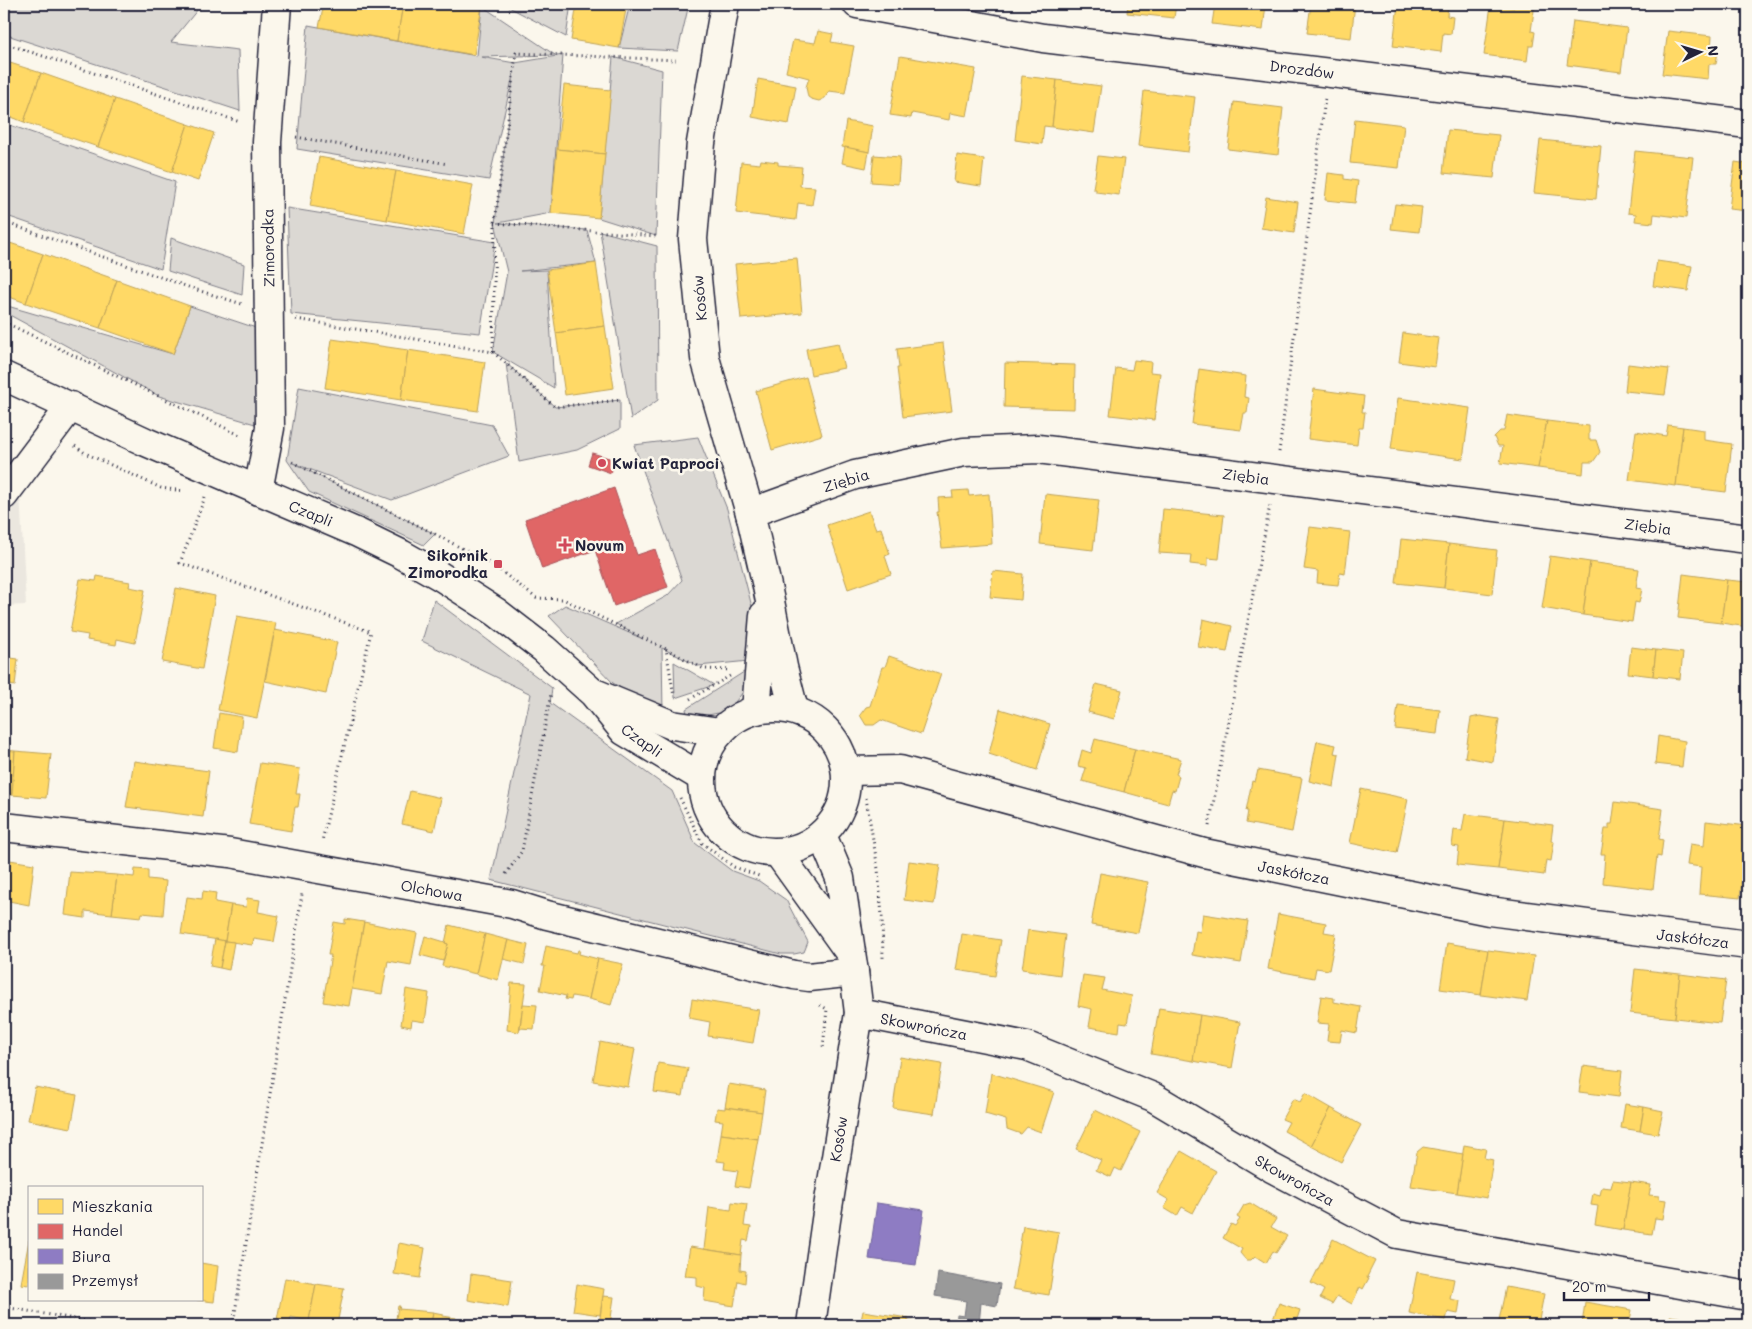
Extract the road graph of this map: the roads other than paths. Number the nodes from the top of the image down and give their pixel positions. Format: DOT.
graph roads {
  1 [pos="277,4"];
  2 [pos="725,4"];
  3 [pos="856,4"];
  4 [pos="1748,124"];
  5 [pos="4,376"];
  6 [pos="71,406"];
  7 [pos="258,491"];
  8 [pos="4,495"];
  9 [pos="750,513"];
  10 [pos="1748,539"];
  11 [pos="767,586"];
  12 [pos="593,693"];
  13 [pos="756,710"];
  14 [pos="794,710"];
  15 [pos="720,732"];
  16 [pos="846,771"];
  17 [pos="701,777"];
  18 [pos="4,827"];
  19 [pos="822,835"];
  20 [pos="778,853"];
  21 [pos="1748,945"];
  22 [pos="852,962"];
  23 [pos="858,1014"];
  24 [pos="1748,1296"];
  25 [pos="811,1325"];
  1 -- 7 [label="street, Zimorodka"];
  2 -- 9 [label="street, Kosów"];
  3 -- 4 [label="street, Drozdów"];
  5 -- 6 [label="street, Czapli"];
  6 -- 7 [label="street, Czapli"];
  6 -- 8 [label="street"];
  7 -- 12 [label="street, Czapli"];
  9 -- 10 [label="street, Ziębia"];
  9 -- 11 [label="street, Kosów"];
  11 -- 13 [label="street, Kosów"];
  11 -- 14 [label="street, Kosów"];
  12 -- 15 [label="street, Czapli"];
  12 -- 17 [label="street, Czapli"];
  13 -- 14 [label="street"];
  13 -- 15 [label="street"];
  14 -- 16 [label="street"];
  15 -- 17 [label="street"];
  16 -- 19 [label="street"];
  16 -- 21 [label="street, Jaskółcza"];
  17 -- 20 [label="street"];
  18 -- 22 [label="street, Olchowa"];
  19 -- 20 [label="street"];
  19 -- 22 [label="street, Kosów"];
  20 -- 22 [label="street"];
  22 -- 23 [label="street, Kosów"];
  23 -- 24 [label="street, Skowrończa"];
  23 -- 25 [label="street, Kosów"];
}
